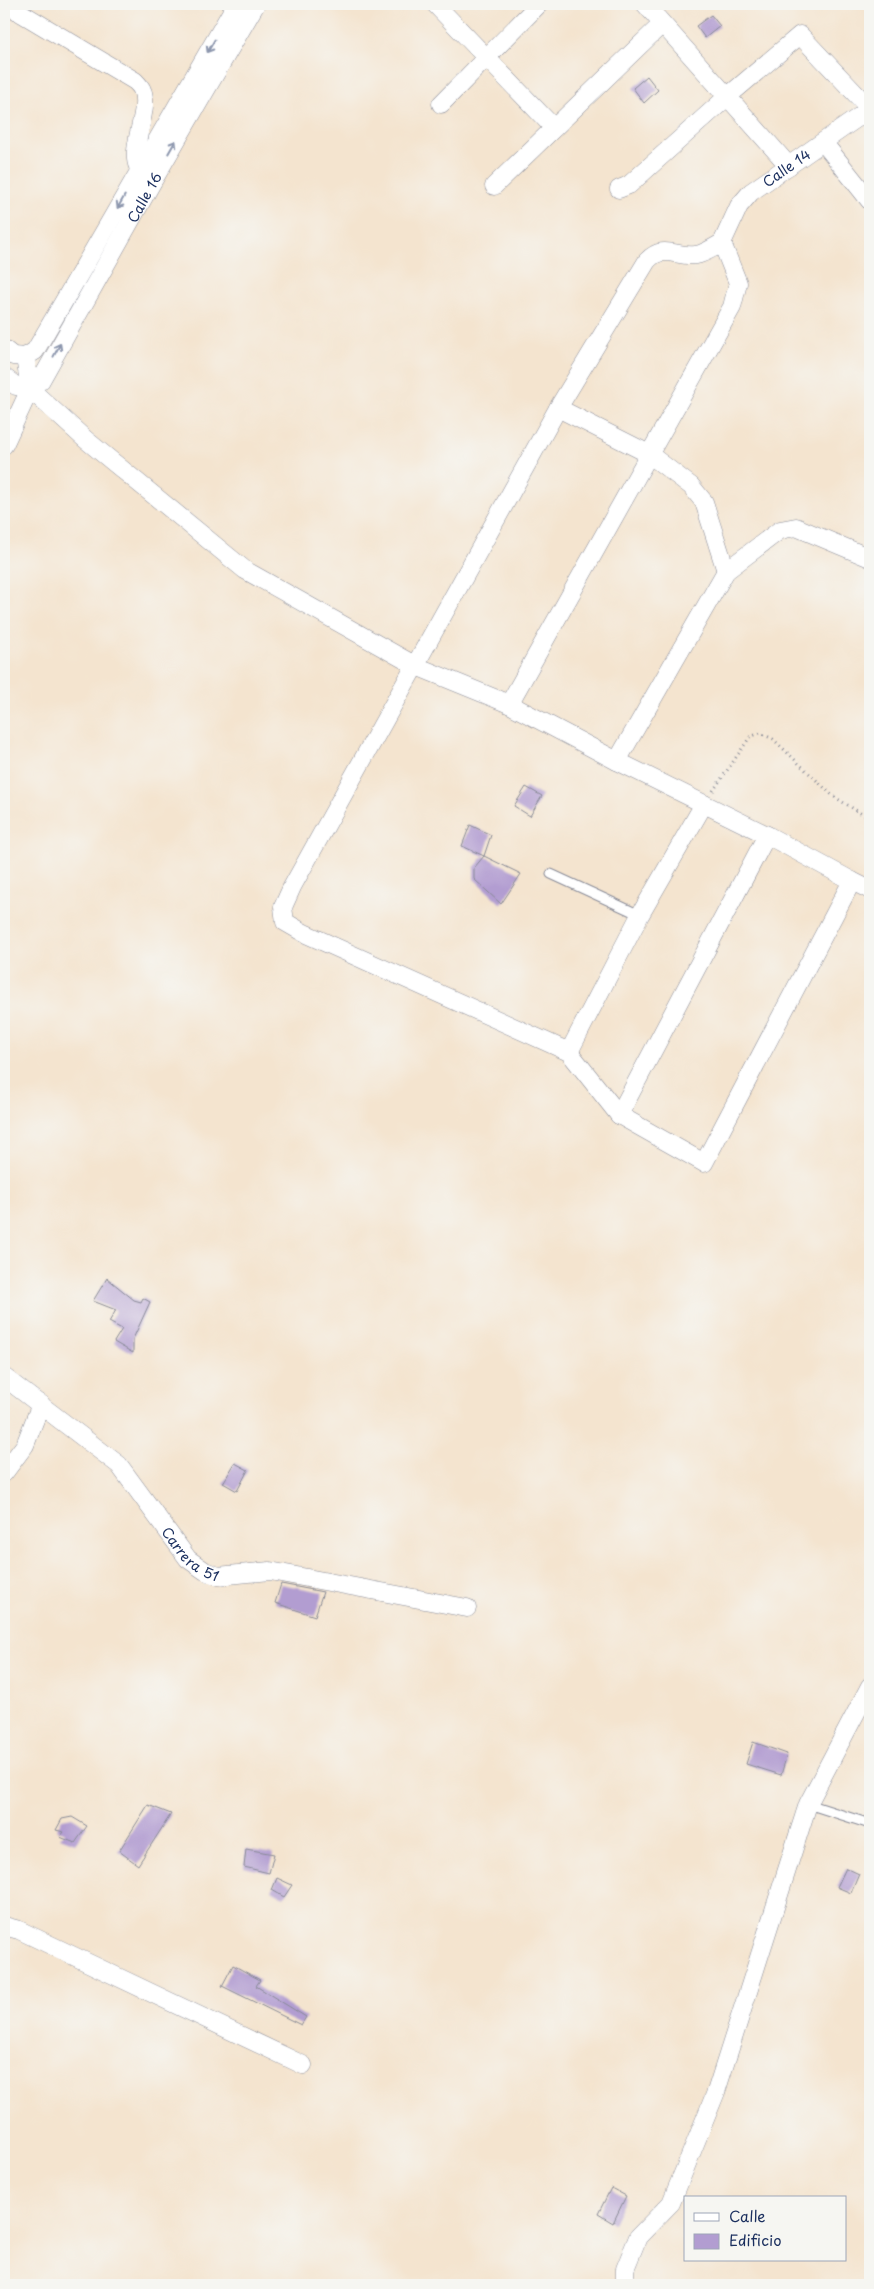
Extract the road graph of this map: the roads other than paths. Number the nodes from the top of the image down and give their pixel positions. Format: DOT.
graph roads {
  1 [pos="6,4"];
  2 [pos="236,4"];
  3 [pos="256,4"];
  4 [pos="435,4"];
  5 [pos="539,4"];
  6 [pos="645,4"];
  7 [pos="662,24"];
  8 [pos="486,57"];
  9 [pos="727,96"];
  10 [pos="440,104"];
  11 [pos="870,109"];
  12 [pos="554,128"];
  13 [pos="823,142"];
  14 [pos="789,166"];
  15 [pos="147,174"];
  16 [pos="494,186"];
  17 [pos="619,189"];
  18 [pos="870,201"];
  19 [pos="722,243"];
  20 [pos="4,349"];
  21 [pos="26,358"];
  22 [pos="4,377"];
  23 [pos="30,389"];
  24 [pos="558,408"];
  25 [pos="4,445"];
  26 [pos="649,454"];
  27 [pos="870,558"];
  28 [pos="726,571"];
  29 [pos="416,666"];
  30 [pos="509,704"];
  31 [pos="617,761"];
  32 [pos="704,804"];
  33 [pos="767,835"];
  34 [pos="551,874"];
  35 [pos="852,881"];
  36 [pos="870,890"];
  37 [pos="640,915"];
  38 [pos="569,1052"];
  39 [pos="619,1115"];
  40 [pos="4,1376"];
  41 [pos="41,1404"];
  42 [pos="4,1473"];
  43 [pos="467,1608"];
  44 [pos="870,1686"];
  45 [pos="808,1804"];
  46 [pos="870,1824"];
  47 [pos="4,1926"];
  48 [pos="303,2065"];
  49 [pos="625,2285"];
  1 -- 15 [label="street"];
  2 -- 15 [label="street, Calle 16, one-way"];
  15 -- 3 [label="street, Calle 16, one-way"];
  4 -- 8 [label="street"];
  5 -- 8 [label="street"];
  6 -- 7 [label="street"];
  7 -- 9 [label="street"];
  7 -- 12 [label="street"];
  8 -- 10 [label="street"];
  8 -- 12 [label="street"];
  9 -- 11 [label="street"];
  9 -- 14 [label="street"];
  9 -- 17 [label="street"];
  11 -- 13 [label="street, Calle 14"];
  12 -- 16 [label="street"];
  13 -- 14 [label="street, Calle 14"];
  13 -- 18 [label="street"];
  14 -- 19 [label="street, Calle 14"];
  15 -- 21 [label="street, Calle 16, one-way"];
  23 -- 15 [label="street, Calle 16, one-way"];
  19 -- 24 [label="street"];
  19 -- 26 [label="street"];
  20 -- 21 [label="street"];
  21 -- 23 [label="street"];
  22 -- 23 [label="street"];
  23 -- 25 [label="street, Calle 16"];
  23 -- 29 [label="street"];
  24 -- 26 [label="street"];
  24 -- 29 [label="street"];
  26 -- 28 [label="street"];
  26 -- 30 [label="street"];
  27 -- 28 [label="street"];
  28 -- 31 [label="street"];
  29 -- 30 [label="street"];
  29 -- 38 [label="street"];
  30 -- 31 [label="street"];
  31 -- 32 [label="street"];
  32 -- 33 [label="street"];
  32 -- 37 [label="street"];
  33 -- 35 [label="street"];
  33 -- 39 [label="street"];
  34 -- 37 [label="lane"];
  35 -- 36 [label="street"];
  35 -- 39 [label="street"];
  37 -- 38 [label="street"];
  38 -- 39 [label="street"];
  40 -- 41 [label="street, Carrera 51"];
  41 -- 42 [label="street"];
  41 -- 43 [label="street, Carrera 51"];
  44 -- 45 [label="street"];
  45 -- 46 [label="lane"];
  45 -- 49 [label="street"];
  47 -- 48 [label="street"];
}
